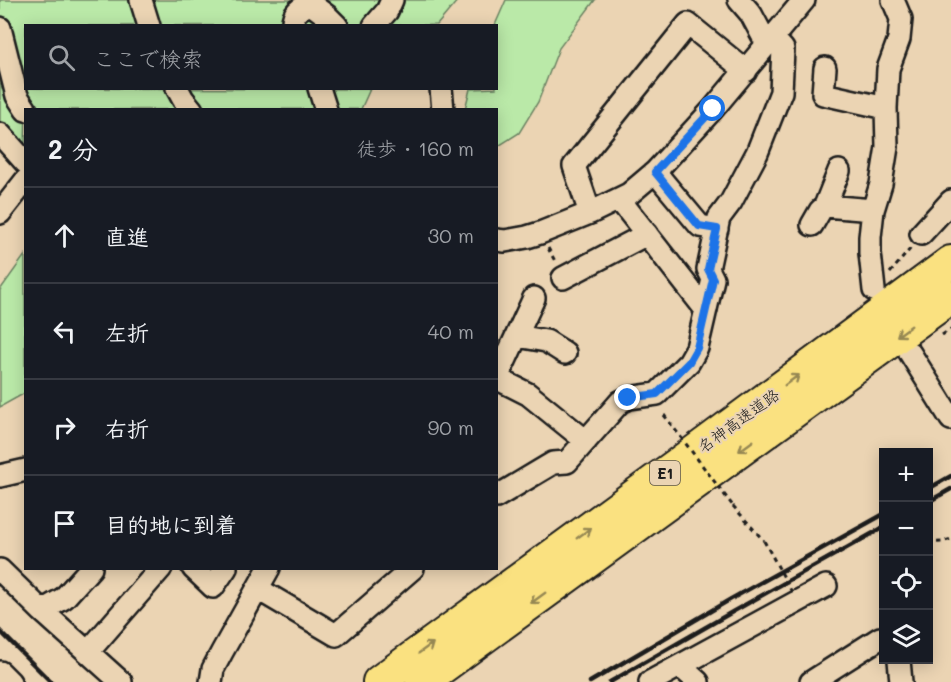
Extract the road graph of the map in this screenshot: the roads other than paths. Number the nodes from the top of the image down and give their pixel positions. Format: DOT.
graph roads {
  1 [pos="141,0"];
  2 [pos="392,0"];
  3 [pos="739,0"];
  4 [pos="804,0"];
  5 [pos="893,0"];
  6 [pos="148,24"];
  7 [pos="293,24"];
  8 [pos="335,24"];
  9 [pos="376,24"];
  10 [pos="0,28"];
  11 [pos="770,41"];
  12 [pos="825,68"];
  13 [pos="746,71"];
  14 [pos="178,90"];
  15 [pos="320,90"];
  16 [pos="441,90"];
  17 [pos="25,108"];
  18 [pos="190,108"];
  19 [pos="325,108"];
  20 [pos="443,108"];
  21 [pos="886,108"];
  22 [pos="0,134"];
  23 [pos="24,162"];
  24 [pos="839,171"];
  25 [pos="655,172"];
  26 [pos="24,183"];
  27 [pos="619,199"];
  28 [pos="951,201"];
  29 [pos="825,206"];
  30 [pos="873,210"];
  31 [pos="0,213"];
  32 [pos="590,213"];
  33 [pos="812,225"];
  34 [pos="708,227"];
  35 [pos="647,234"];
  36 [pos="921,234"];
  37 [pos="498,240"];
  38 [pos="951,262"];
  39 [pos="563,278"];
  40 [pos="874,290"];
  41 [pos="951,297"];
  42 [pos="534,298"];
  43 [pos="706,310"];
  44 [pos="517,336"];
  45 [pos="565,353"];
  46 [pos="910,353"];
  47 [pos="498,376"];
  48 [pos="498,379"];
  49 [pos="951,418"];
  50 [pos="586,441"];
  51 [pos="24,470"];
  52 [pos="0,476"];
  53 [pos="498,496"];
  54 [pos="0,570"];
  55 [pos="89,570"];
  56 [pos="159,570"];
  57 [pos="195,570"];
  58 [pos="225,570"];
  59 [pos="268,570"];
  60 [pos="411,570"];
  61 [pos="826,586"];
  62 [pos="258,589"];
  63 [pos="42,611"];
  64 [pos="879,639"];
  65 [pos="88,652"];
  66 [pos="899,664"];
  67 [pos="680,666"];
  68 [pos="0,672"];
  69 [pos="10,682"];
  70 [pos="122,682"];
  71 [pos="211,682"];
  72 [pos="379,682"];
  73 [pos="422,682"];
  74 [pos="650,682"];
  75 [pos="698,682"];
  76 [pos="811,682"];
  77 [pos="901,682"];
  1 -- 6 [label="street"];
  2 -- 9 [label="street"];
  3 -- 11 [label="street"];
  4 -- 11 [label="street"];
  5 -- 21 [label="street"];
  7 -- 8 [label="street"];
  10 -- 17 [label="street"];
  11 -- 13 [label="street"];
  11 -- 34 [label="street"];
  12 -- 21 [label="street"];
  13 -- 25 [label="street"];
  13 -- 32 [label="street"];
  14 -- 18 [label="street"];
  15 -- 19 [label="street"];
  16 -- 20 [label="street"];
  21 -- 30 [label="street"];
  22 -- 23 [label="street"];
  24 -- 29 [label="street"];
  25 -- 27 [label="street"];
  25 -- 34 [label="street"];
  26 -- 31 [label="street"];
  27 -- 32 [label="street"];
  27 -- 35 [label="street"];
  28 -- 36 [label="street"];
  29 -- 30 [label="street"];
  29 -- 33 [label="street"];
  30 -- 40 [label="street"];
  32 -- 37 [label="street"];
  34 -- 43 [label="street"];
  35 -- 39 [label="street"];
  35 -- 43 [label="street"];
  72 -- 38 [label="highway, 名神高速道路 / E1, one-way"];
  41 -- 73 [label="highway, 名神高速道路 / E1, one-way"];
  42 -- 44 [label="street"];
  43 -- 50 [label="street"];
  44 -- 45 [label="street"];
  44 -- 47 [label="street"];
  46 -- 49 [label="street"];
  48 -- 50 [label="street"];
  50 -- 53 [label="street"];
  51 -- 52 [label="street"];
  54 -- 63 [label="street"];
  55 -- 63 [label="street"];
  56 -- 65 [label="street"];
  57 -- 58 [label="street"];
  59 -- 62 [label="street"];
  60 -- 62 [label="street"];
  61 -- 67 [label="street"];
  62 -- 71 [label="street"];
  63 -- 65 [label="street"];
  64 -- 76 [label="street"];
  65 -- 70 [label="street"];
  66 -- 77 [label="street"];
  67 -- 74 [label="street"];
  67 -- 75 [label="street"];
  68 -- 69 [label="street"];
}
